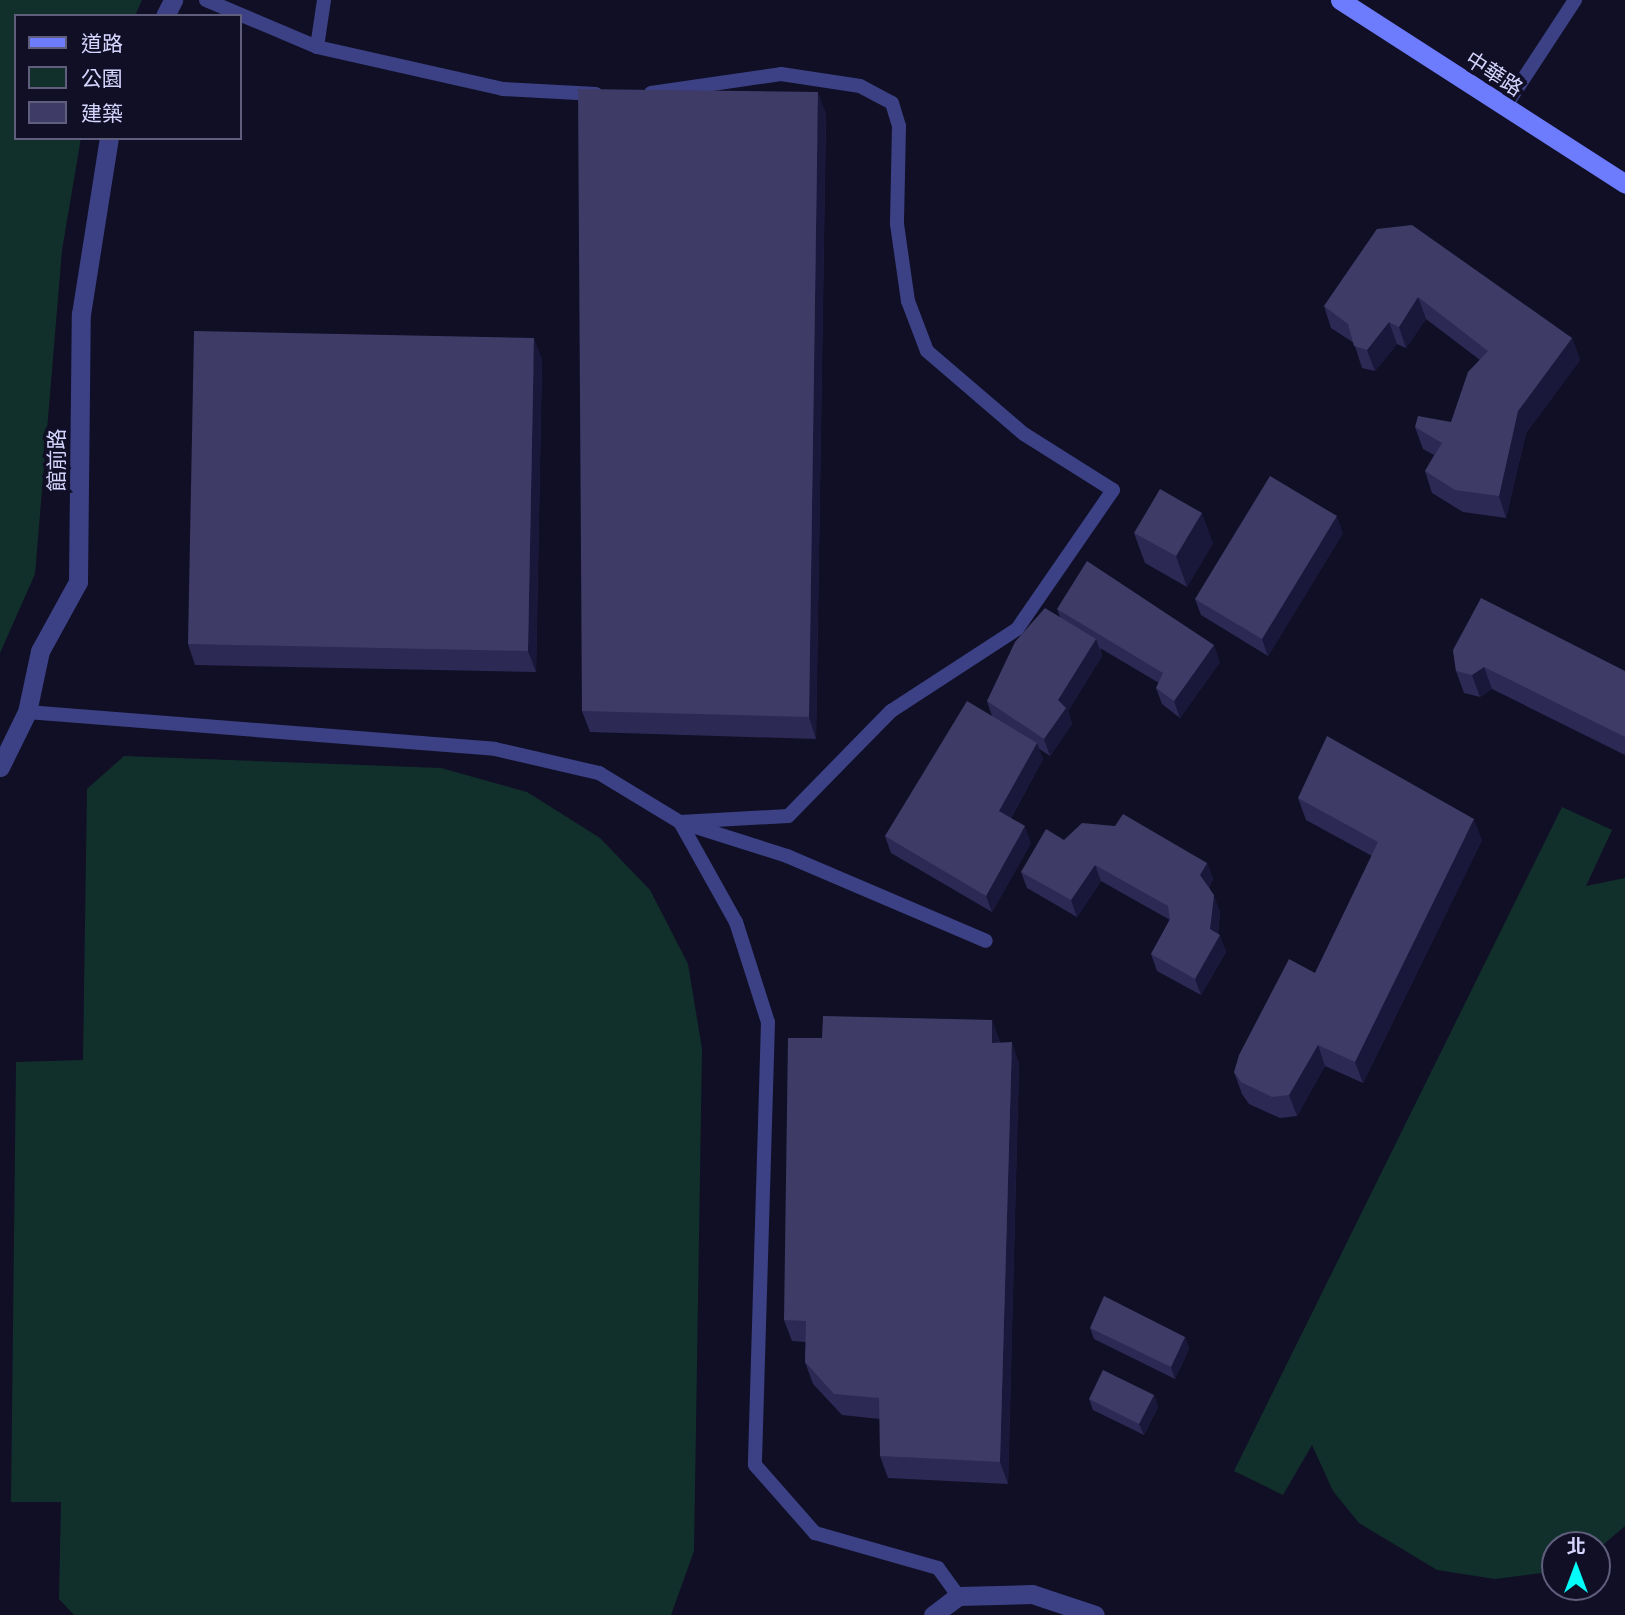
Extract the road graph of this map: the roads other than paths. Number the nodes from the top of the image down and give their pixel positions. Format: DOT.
graph roads {
  1 [pos="206,0"];
  2 [pos="324,0"];
  3 [pos="1340,0"];
  4 [pos="1575,0"];
  5 [pos="239,14"];
  6 [pos="242,15"];
  7 [pos="317,47"];
  8 [pos="1505,107"];
  9 [pos="109,140"];
  10 [pos="1625,184"];
  11 [pos="27,712"];
  12 [pos="0,767"];
  13 [pos="680,822"];
  14 [pos="986,941"];
  15 [pos="958,1597"];
  16 [pos="933,1615"];
  17 [pos="1095,1615"];
  1 -- 5 [label="lane"];
  2 -- 7 [label="lane"];
  3 -- 8 [label="main road, 中華路"];
  4 -- 8 [label="lane"];
  6 -- 7 [label="lane"];
  7 -- 13 [label="lane"];
  8 -- 10 [label="main road, 中華路"];
  9 -- 11 [label="street, 館前路"];
  11 -- 12 [label="street, 館前路"];
  11 -- 13 [label="lane"];
  13 -- 14 [label="lane"];
  13 -- 15 [label="lane"];
  15 -- 16 [label="street"];
  15 -- 17 [label="street"];
}
